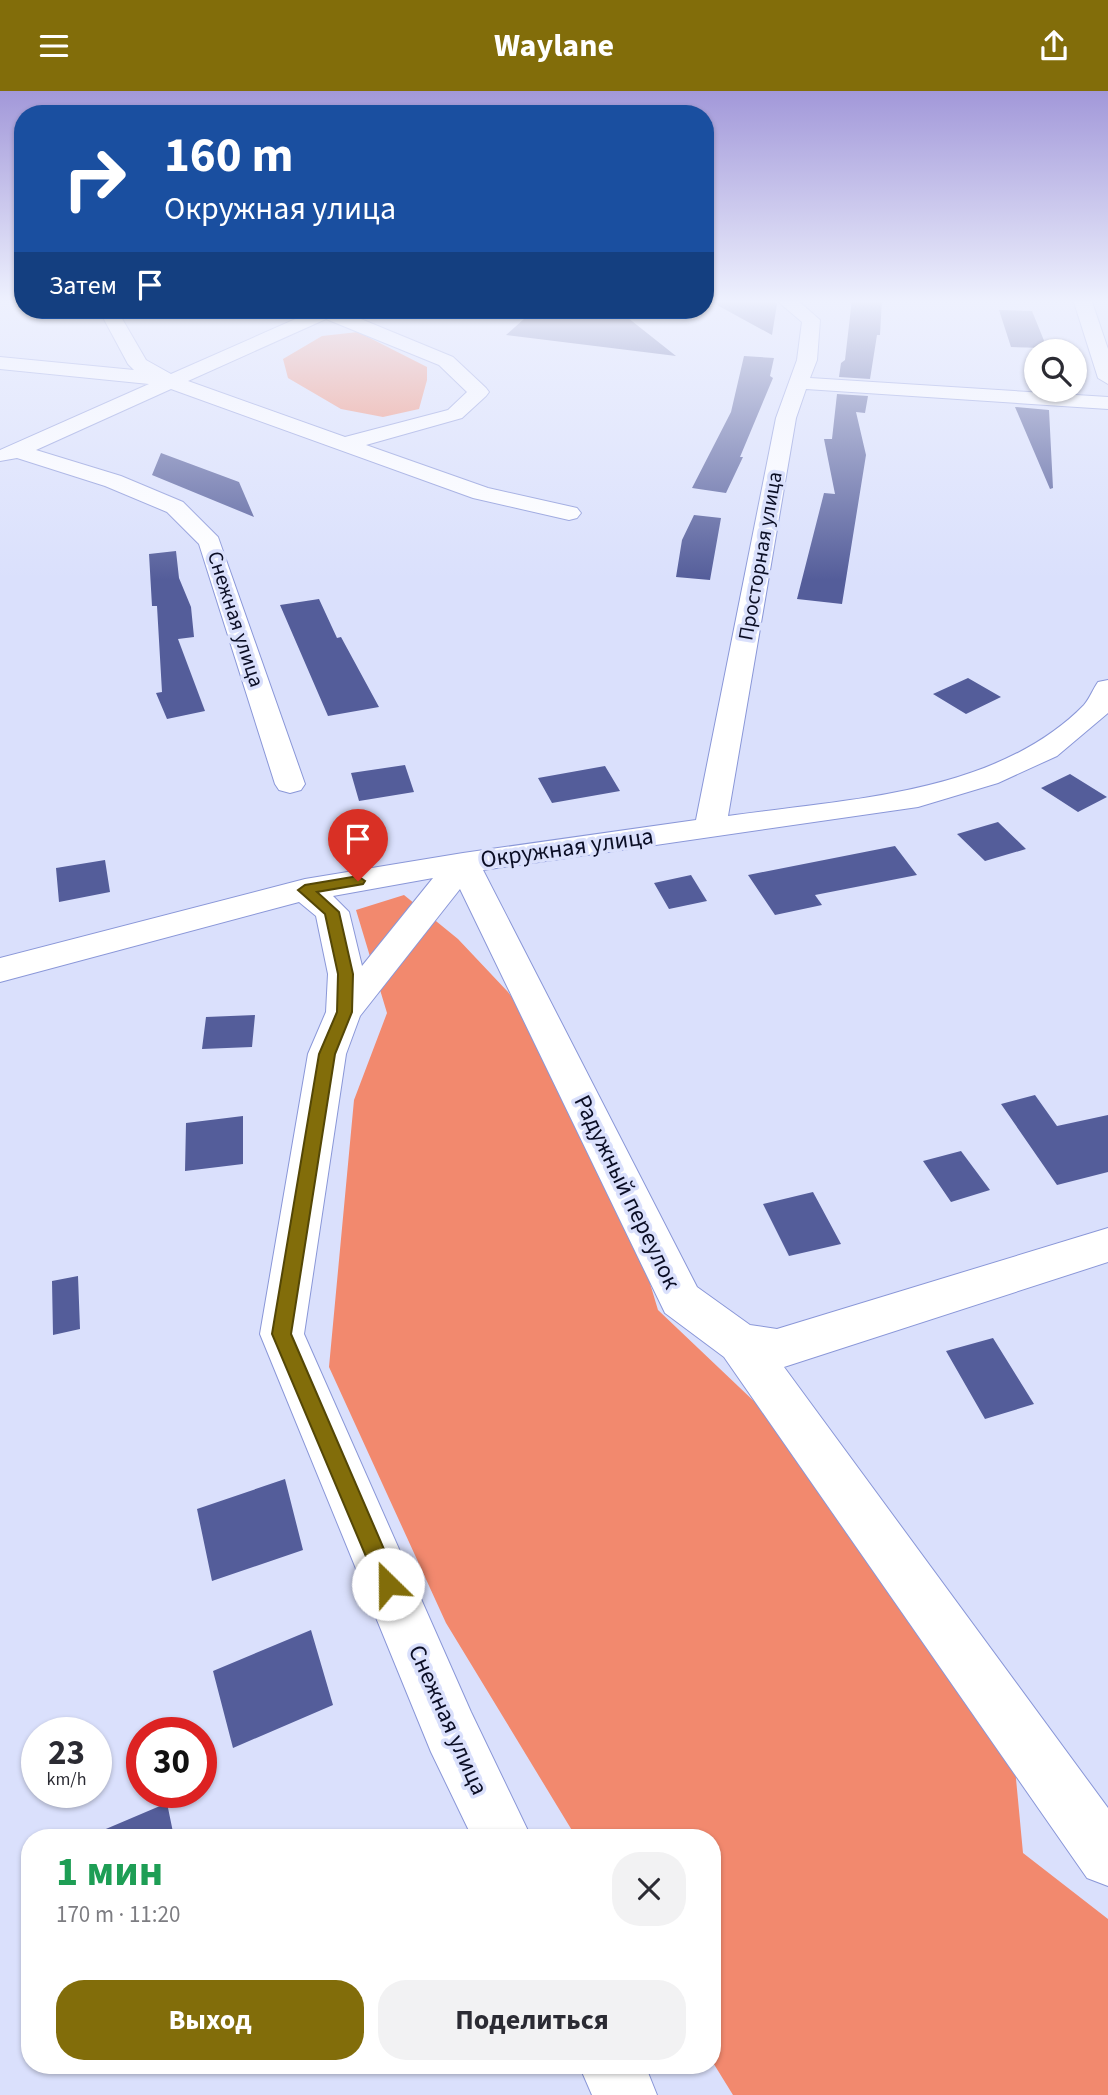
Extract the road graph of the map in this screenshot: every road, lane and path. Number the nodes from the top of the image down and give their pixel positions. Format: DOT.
graph roads {
  1 [pos="144,393"];
  2 [pos="202,393"];
  3 [pos="478,393"];
  4 [pos="795,393"];
  5 [pos="946,393"];
  6 [pos="1108,403"];
  7 [pos="348,443"];
  8 [pos="8,454"];
  9 [pos="569,513"];
  10 [pos="1108,688"];
  11 [pos="290,784"];
  12 [pos="710,828"];
  13 [pos="463,863"];
  14 [pos="305,890"];
  15 [pos="0,970"];
  16 [pos="344,1012"];
  17 [pos="1108,1245"];
  18 [pos="740,1343"];
  19 [pos="498,1829"];
  20 [pos="1108,1857"];
  21 [pos="615,2074"];
  22 [pos="625,2095"];
  1 -- 8 [label="street"];
  2 -- 7 [label="street"];
  3 -- 7 [label="street"];
  4 -- 12 [label="street, Просторная улица"];
  5 -- 6 [label="street"];
  7 -- 9 [label="street"];
  8 -- 11 [label="street, Снежная улица"];
  10 -- 12 [label="street, Окружная улица"];
  12 -- 13 [label="street, Окружная улица"];
  13 -- 14 [label="street, Окружная улица"];
  13 -- 16 [label="street"];
  13 -- 18 [label="street, Радужный переулок"];
  14 -- 15 [label="street, Окружная улица"];
  14 -- 16 [label="street, Снежная улица"];
  16 -- 19 [label="street, Снежная улица"];
  17 -- 18 [label="street, Радужный переулок"];
  18 -- 20 [label="street"];
  21 -- 22 [label="street"];
}
